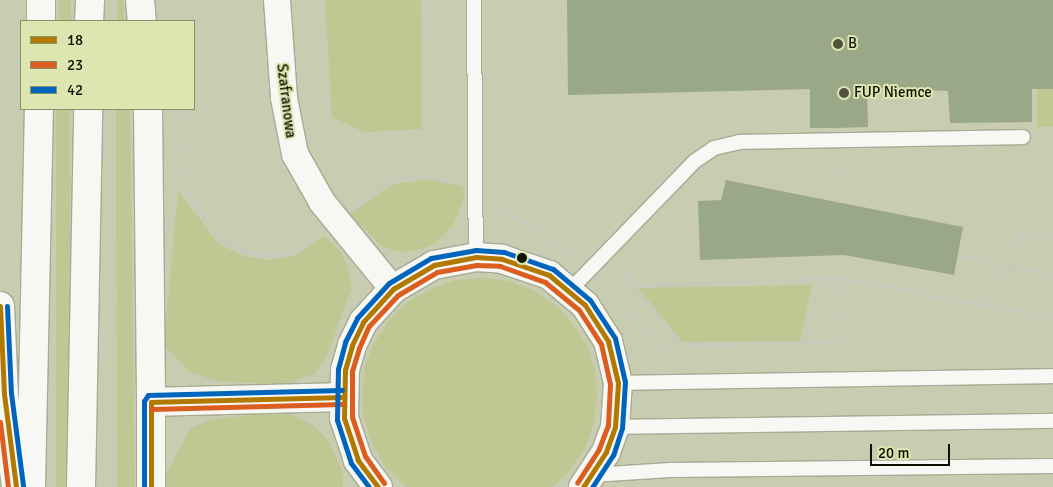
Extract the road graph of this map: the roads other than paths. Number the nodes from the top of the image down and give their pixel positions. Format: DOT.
graph roads {
  1 [pos="41,0"];
  2 [pos="90,0"];
  3 [pos="140,0"];
  4 [pos="277,0"];
  5 [pos="474,0"];
  6 [pos="41,20"];
  7 [pos="89,20"];
  8 [pos="142,20"];
  9 [pos="39,110"];
  10 [pos="88,110"];
  11 [pos="148,110"];
  12 [pos="1023,137"];
  13 [pos="476,257"];
  14 [pos="393,289"];
  15 [pos="570,290"];
  16 [pos="0,306"];
  17 [pos="1053,376"];
  18 [pos="618,382"];
  19 [pos="342,397"];
  20 [pos="151,402"];
  21 [pos="1053,421"];
  22 [pos="615,427"];
  23 [pos="1053,466"];
  24 [pos="588,481"];
  25 [pos="16,487"];
  26 [pos="31,487"];
  27 [pos="81,487"];
  28 [pos="151,487"];
  29 [pos="378,487"];
  1 -- 6 [label="main road"];
  2 -- 7 [label="main road"];
  3 -- 8 [label="main road"];
  4 -- 14 [label="street, Szafranowa"];
  5 -- 13 [label="lane"];
  9 -- 26 [label="main road"];
  10 -- 27 [label="main road"];
  11 -- 20 [label="main road"];
  12 -- 15 [label="lane"];
  13 -- 14 [label="main road"];
  13 -- 15 [label="main road"];
  14 -- 19 [label="main road"];
  15 -- 18 [label="main road"];
  16 -- 25 [label="main road"];
  17 -- 18 [label="lane"];
  18 -- 22 [label="main road"];
  19 -- 20 [label="main road"];
  19 -- 29 [label="main road"];
  20 -- 28 [label="main road"];
  21 -- 22 [label="lane"];
  22 -- 24 [label="main road"];
  23 -- 24 [label="lane"];
}
